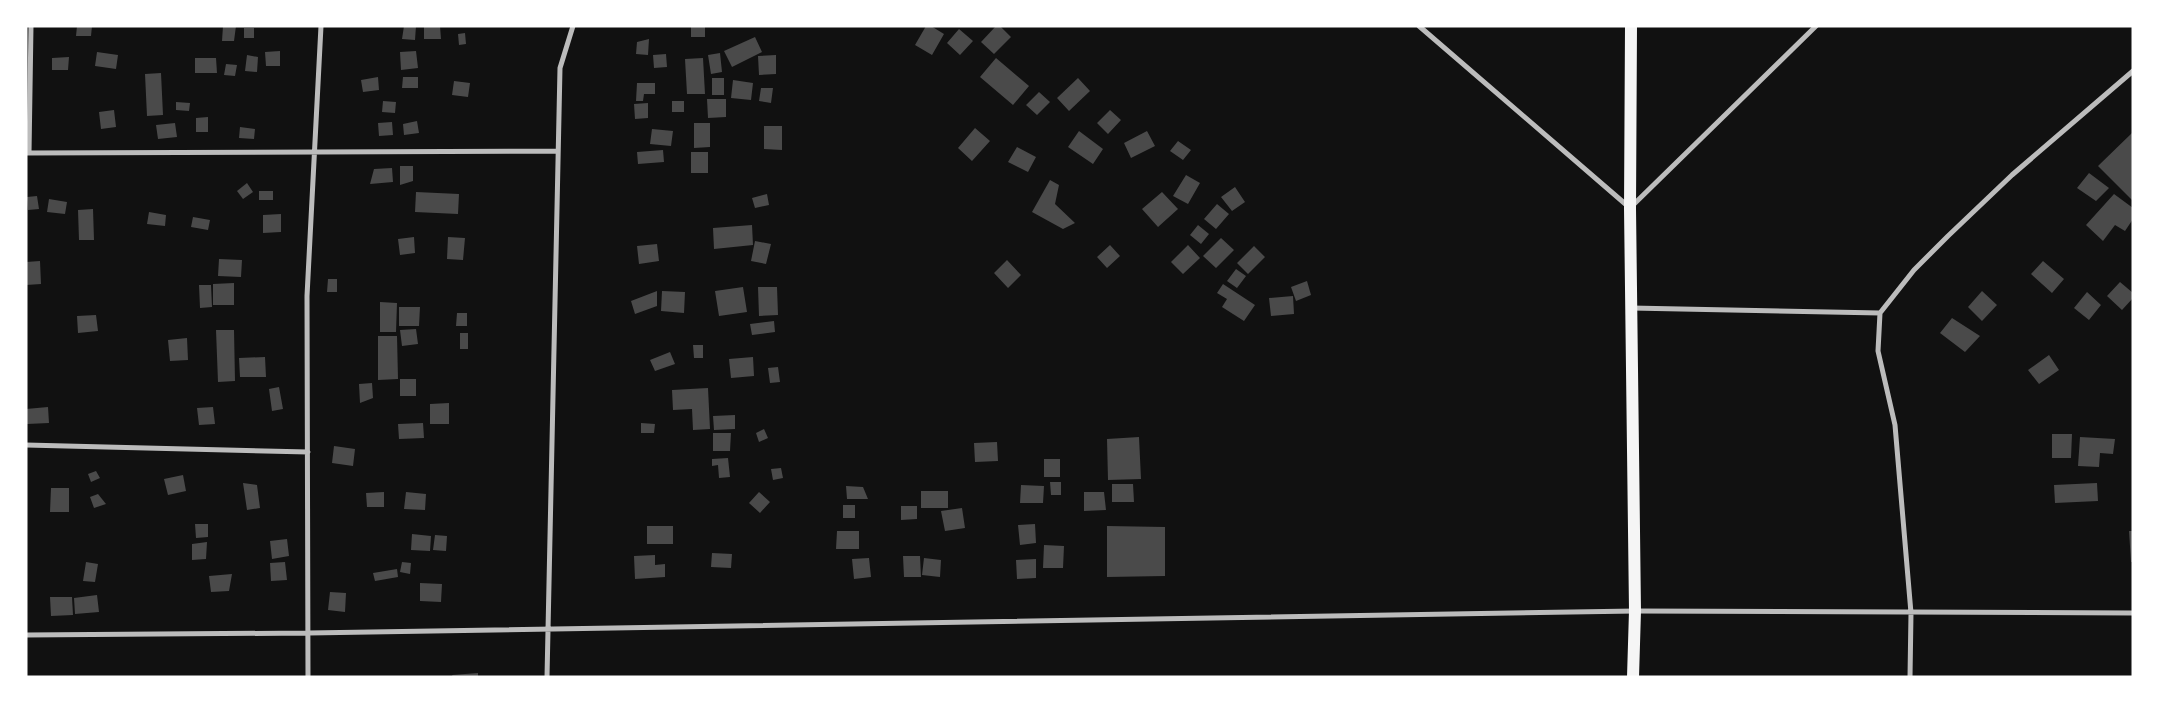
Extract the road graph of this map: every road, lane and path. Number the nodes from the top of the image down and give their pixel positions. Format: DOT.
graph roads {
  1 [pos="31,26"];
  2 [pos="321,26"];
  3 [pos="572,26"];
  4 [pos="1419,26"];
  5 [pos="1631,26"];
  6 [pos="1816,26"];
  7 [pos="31,49"];
  8 [pos="2133,71"];
  9 [pos="558,151"];
  10 [pos="315,152"];
  11 [pos="28,153"];
  12 [pos="1630,208"];
  13 [pos="1631,308"];
  14 [pos="1880,313"];
  15 [pos="26,445"];
  16 [pos="308,452"];
  17 [pos="1634,611"];
  18 [pos="1911,613"];
  19 [pos="2133,614"];
  20 [pos="548,629"];
  21 [pos="309,633"];
  22 [pos="26,635"];
  23 [pos="308,677"];
  24 [pos="547,677"];
  25 [pos="1633,677"];
  26 [pos="1910,677"];
  1 -- 7 [label="street"];
  1 -- 11 [label="street"];
  2 -- 10 [label="street"];
  3 -- 9 [label="street"];
  4 -- 12 [label="street"];
  5 -- 12 [label="main road"];
  6 -- 12 [label="street"];
  8 -- 14 [label="street"];
  9 -- 10 [label="street"];
  9 -- 20 [label="street"];
  10 -- 11 [label="street"];
  10 -- 16 [label="street"];
  12 -- 13 [label="main road"];
  13 -- 14 [label="street"];
  13 -- 17 [label="main road"];
  14 -- 18 [label="street"];
  15 -- 16 [label="street"];
  16 -- 21 [label="street"];
  17 -- 18 [label="street"];
  17 -- 20 [label="street"];
  17 -- 25 [label="main road"];
  18 -- 19 [label="street"];
  18 -- 26 [label="street"];
  20 -- 21 [label="street"];
  20 -- 24 [label="street"];
  21 -- 22 [label="street"];
  21 -- 23 [label="street"];
}
